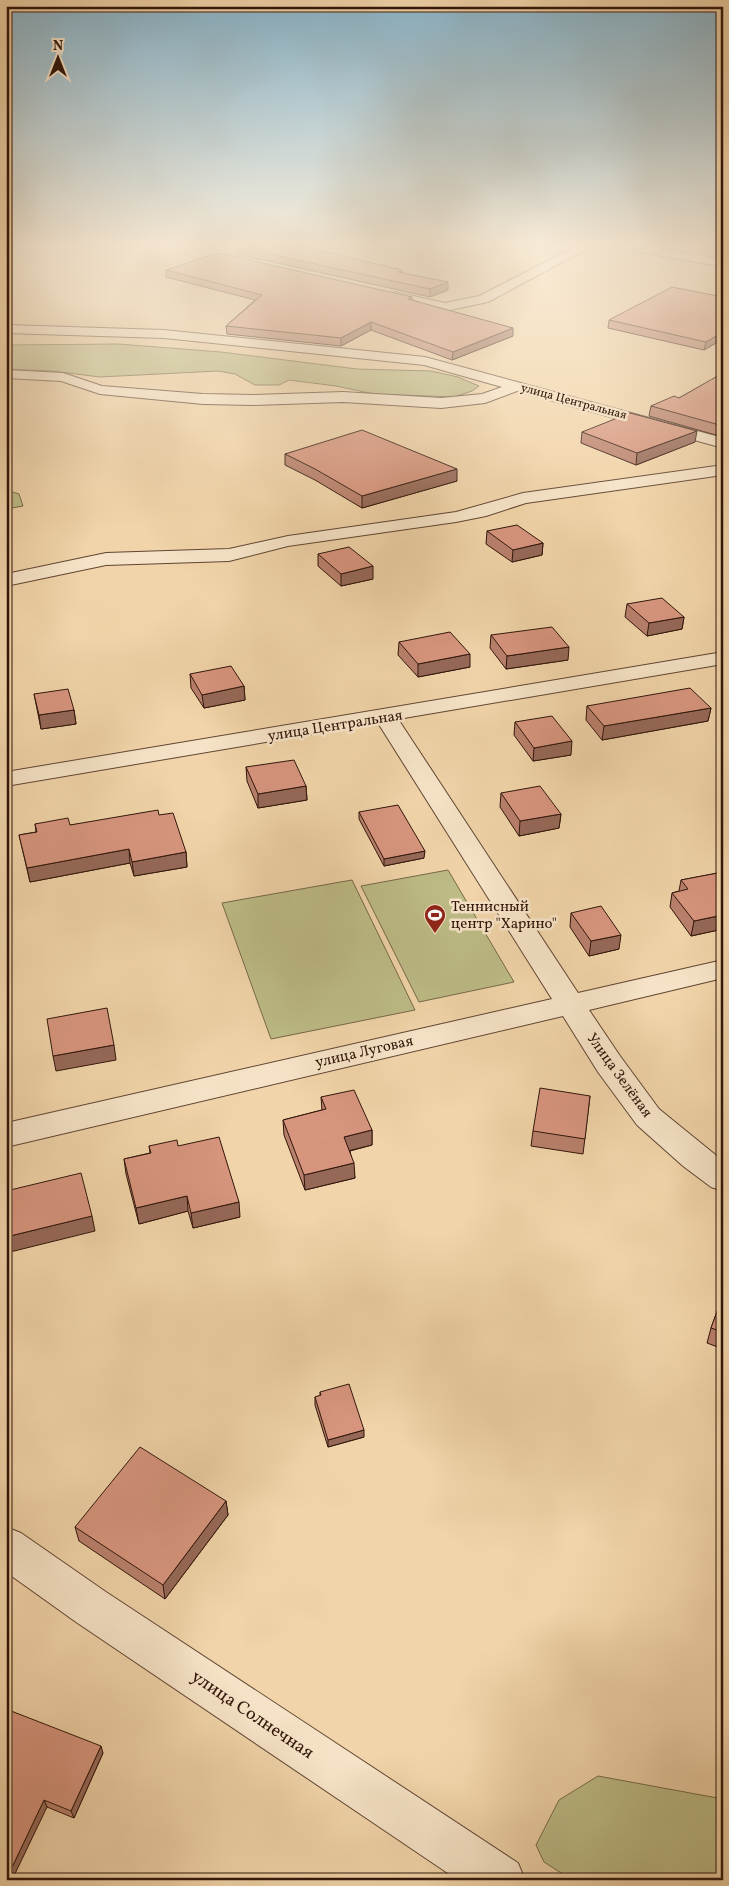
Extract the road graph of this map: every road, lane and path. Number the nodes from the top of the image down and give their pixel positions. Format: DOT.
graph roads {
  1 [pos="138,333"];
  2 [pos="6,374"];
  3 [pos="517,386"];
  4 [pos="723,443"];
  5 [pos="723,470"];
  6 [pos="6,580"];
  7 [pos="723,658"];
  8 [pos="385,716"];
  9 [pos="6,779"];
  10 [pos="723,968"];
  11 [pos="570,1003"];
  12 [pos="6,1135"];
  13 [pos="723,1178"];
  14 [pos="6,1546"];
  15 [pos="501,1880"];
  1 -- 3 [label="street, улица Центральная"];
  2 -- 3 [label="street"];
  3 -- 4 [label="street, улица Центральная"];
  5 -- 6 [label="street"];
  7 -- 8 [label="street, улица Центральная"];
  8 -- 9 [label="street, улица Центральная"];
  8 -- 11 [label="street, Улица Зелёная"];
  10 -- 11 [label="street"];
  11 -- 12 [label="street"];
  11 -- 13 [label="street, Улица Зелёная"];
  14 -- 15 [label="street, улица Солнечная"];
}
